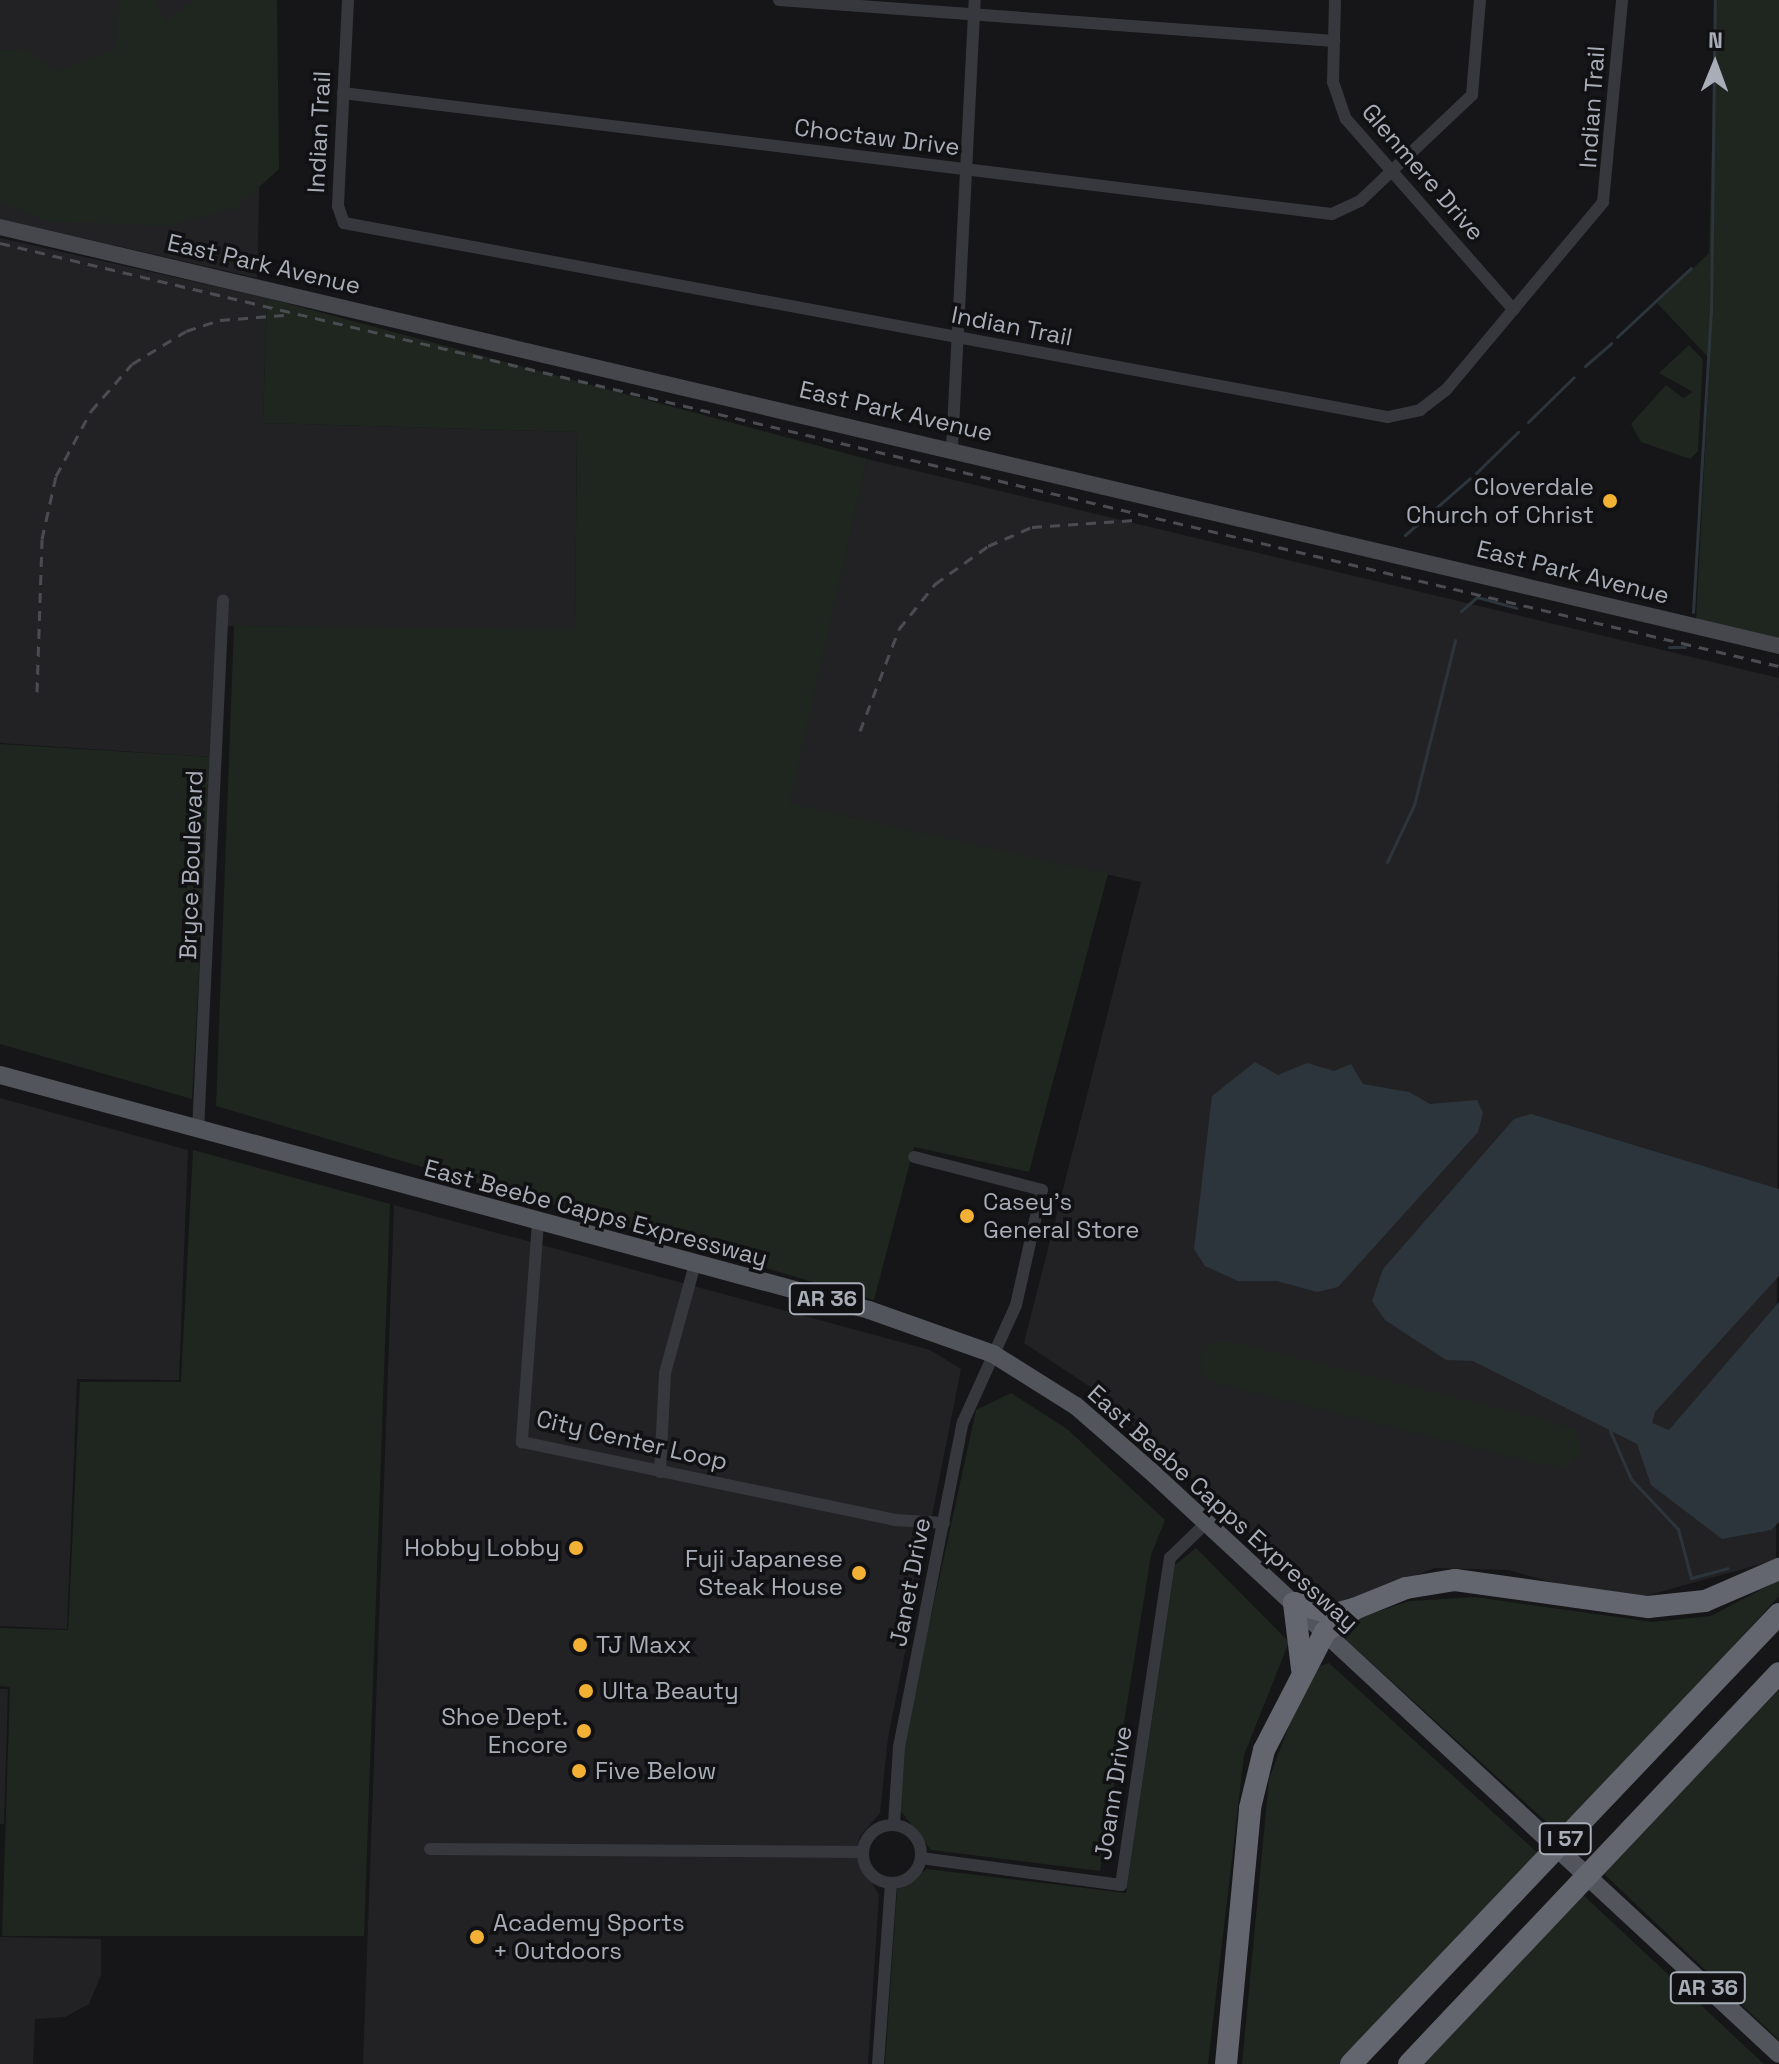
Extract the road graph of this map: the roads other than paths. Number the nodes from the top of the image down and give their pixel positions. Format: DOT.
graph roads {
  1 [pos="348,0"];
  2 [pos="779,0"];
  3 [pos="975,0"];
  4 [pos="1335,0"];
  5 [pos="1480,0"];
  6 [pos="1622,0"];
  7 [pos="973,20"];
  8 [pos="1334,41"];
  9 [pos="343,93"];
  10 [pos="967,171"];
  11 [pos="1392,172"];
  12 [pos="0,227"];
  13 [pos="1514,310"];
  14 [pos="958,338"];
  15 [pos="952,448"];
  16 [pos="223,601"];
  17 [pos="1779,646"];
  18 [pos="0,1075"];
  19 [pos="198,1131"];
  20 [pos="914,1157"];
  21 [pos="538,1222"];
  22 [pos="695,1264"];
  23 [pos="993,1354"];
  24 [pos="660,1472"];
  25 [pos="1207,1522"];
  26 [pos="944,1523"];
  27 [pos="1779,1569"];
  28 [pos="1294,1603"];
  29 [pos="1354,1609"];
  30 [pos="1779,1614"];
  31 [pos="1325,1632"];
  32 [pos="1302,1669"];
  33 [pos="1779,1673"];
  34 [pos="894,1824"];
  35 [pos="430,1849"];
  36 [pos="863,1852"];
  37 [pos="921,1858"];
  38 [pos="891,1883"];
  39 [pos="1779,2054"];
  40 [pos="878,2064"];
  41 [pos="1226,2064"];
  42 [pos="1351,2064"];
  43 [pos="1409,2064"];
  1 -- 9 [label="street, Indian Trail"];
  2 -- 7 [label="street"];
  3 -- 7 [label="street"];
  4 -- 8 [label="street, Glenmere Drive"];
  5 -- 11 [label="street, Choctaw Drive"];
  6 -- 13 [label="street, Indian Trail"];
  7 -- 8 [label="street"];
  7 -- 10 [label="street"];
  8 -- 11 [label="street, Glenmere Drive"];
  9 -- 10 [label="street, Choctaw Drive"];
  9 -- 14 [label="street, Indian Trail"];
  10 -- 11 [label="street, Choctaw Drive"];
  10 -- 14 [label="street"];
  11 -- 13 [label="street, Glenmere Drive"];
  12 -- 15 [label="street, East Park Avenue"];
  13 -- 14 [label="street, Indian Trail"];
  14 -- 15 [label="street"];
  15 -- 17 [label="street, East Park Avenue"];
  16 -- 19 [label="street, Bryce Boulevard"];
  18 -- 19 [label="main road, East Beebe Capps Expressway / AR 36"];
  19 -- 21 [label="main road, East Beebe Capps Expressway / AR 36"];
  20 -- 23 [label="street, Janet Drive"];
  21 -- 22 [label="main road, East Beebe Capps Expressway / AR 36"];
  21 -- 24 [label="street, City Center Loop"];
  22 -- 23 [label="main road, East Beebe Capps Expressway / AR 36"];
  22 -- 24 [label="street"];
  23 -- 25 [label="main road, East Beebe Capps Expressway / AR 36"];
  23 -- 26 [label="street, Janet Drive"];
  24 -- 26 [label="street, City Center Loop"];
  25 -- 28 [label="main road, East Beebe Capps Expressway / AR 36"];
  25 -- 37 [label="street, Joann Drive"];
  26 -- 34 [label="street, Janet Drive"];
  27 -- 29 [label="highway"];
  28 -- 29 [label="highway"];
  28 -- 31 [label="main road, East Beebe Capps Expressway / AR 36"];
  28 -- 32 [label="highway"];
  29 -- 31 [label="highway"];
  30 -- 42 [label="highway, I 57"];
  31 -- 32 [label="highway"];
  31 -- 39 [label="main road, East Beebe Capps Expressway / AR 36"];
  32 -- 41 [label="highway"];
  33 -- 43 [label="highway, I 57"];
  34 -- 36 [label="street"];
  34 -- 37 [label="street"];
  35 -- 36 [label="street"];
  36 -- 38 [label="street"];
  37 -- 38 [label="street"];
  38 -- 40 [label="street"];
}
